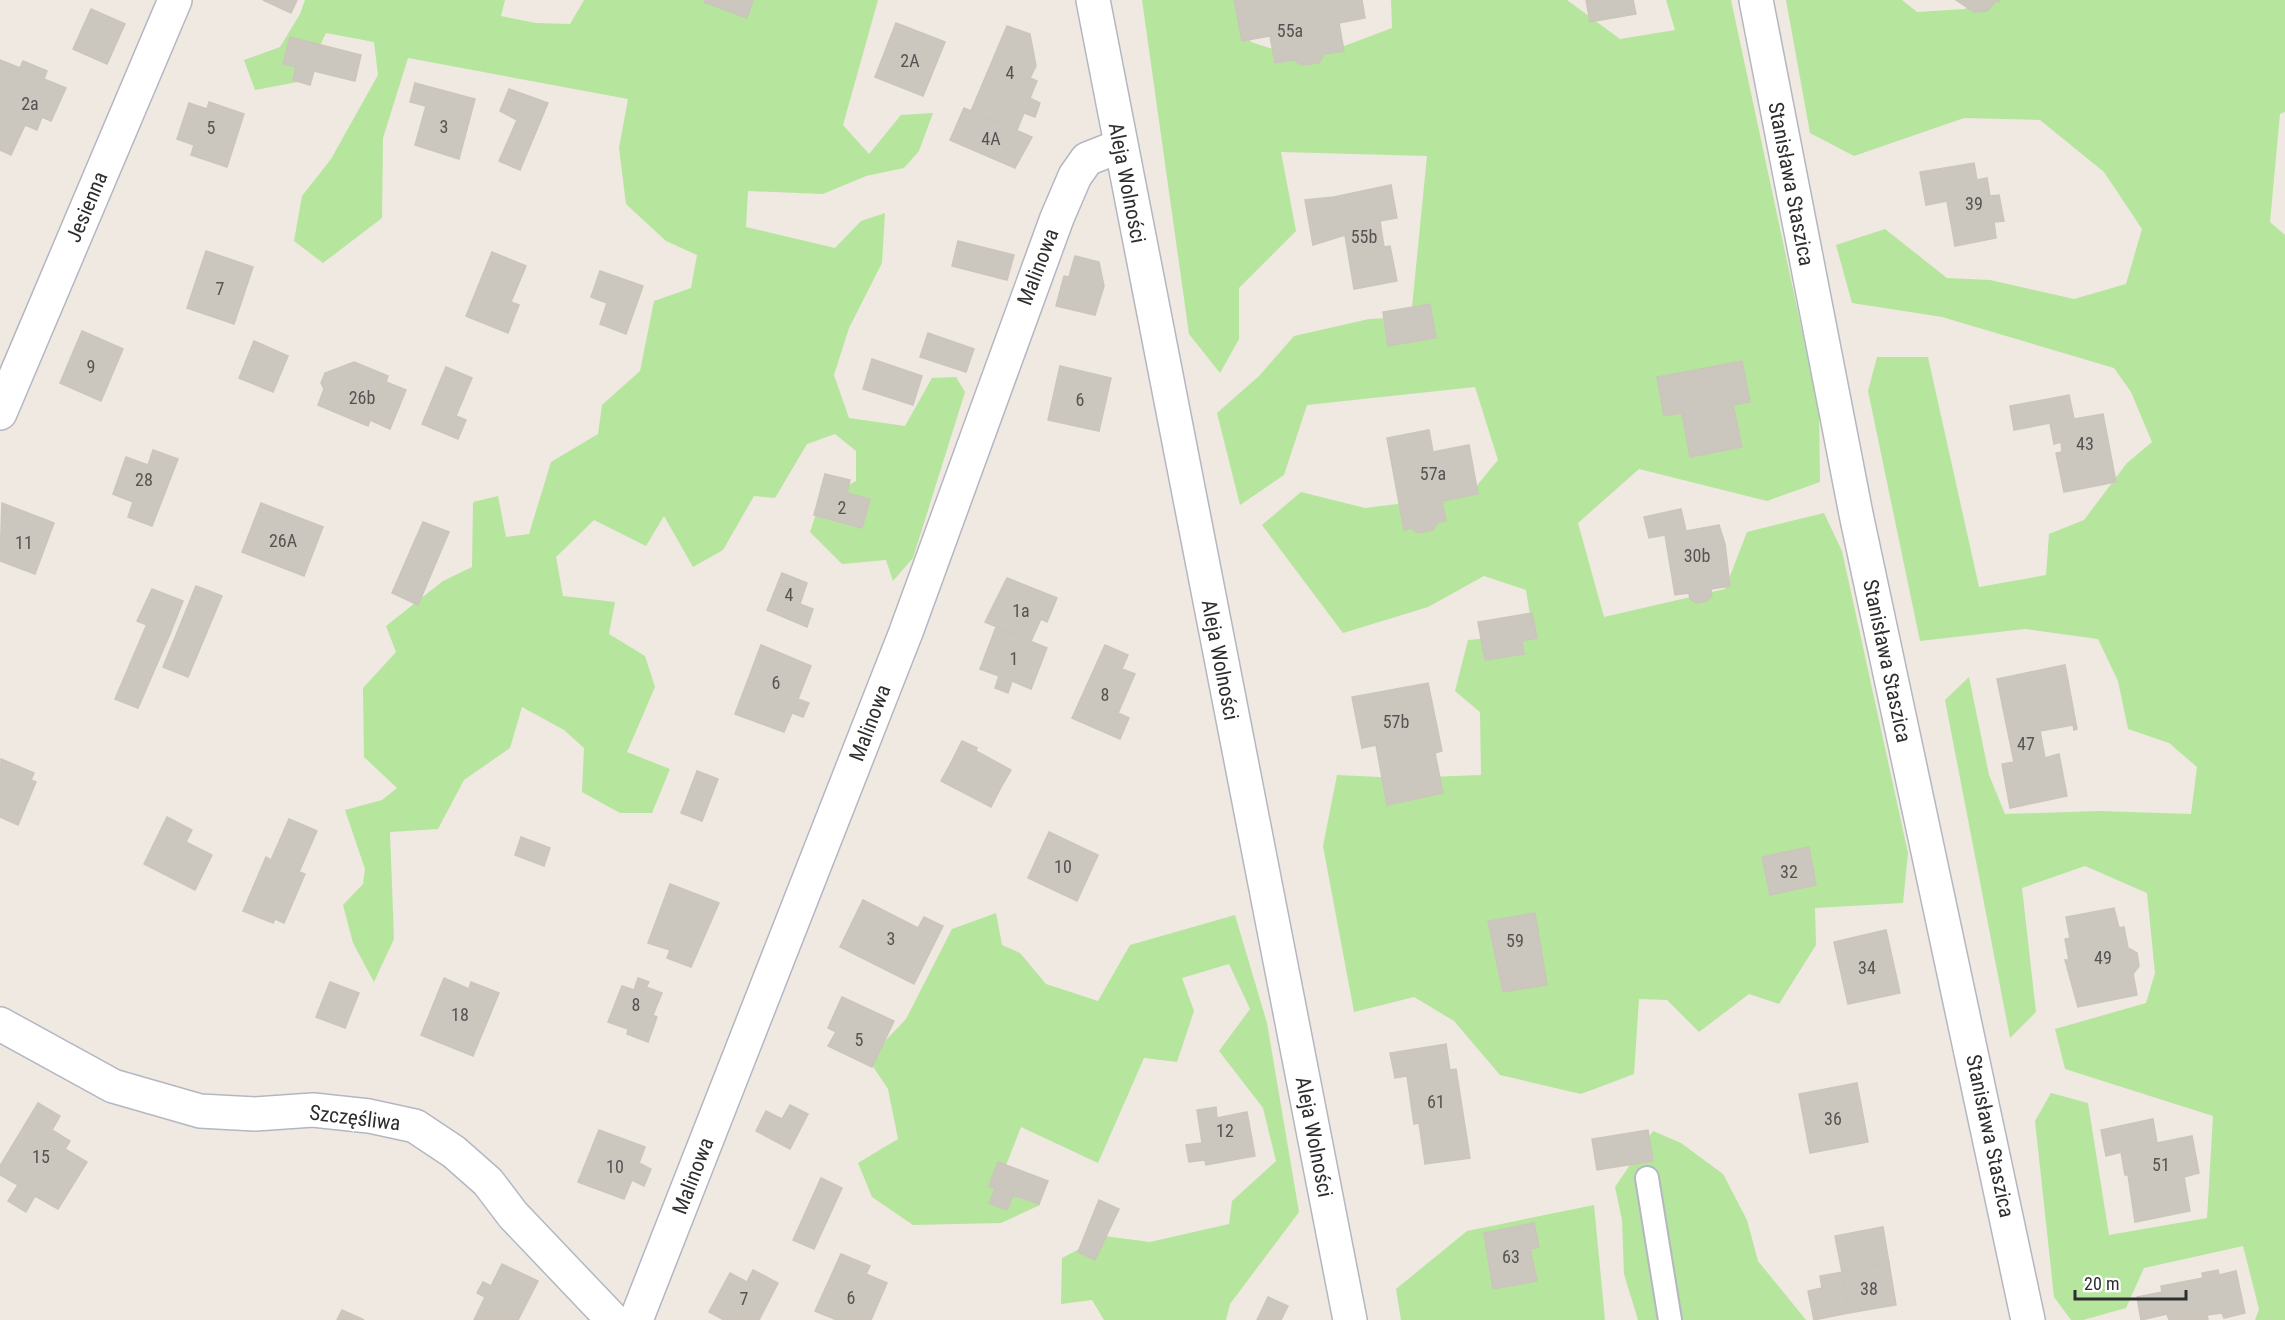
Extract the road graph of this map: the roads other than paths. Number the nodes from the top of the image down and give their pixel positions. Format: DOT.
graph roads {
  1 [pos="175,0"];
  2 [pos="1093,0"];
  3 [pos="1756,0"];
  4 [pos="1120,146"];
  5 [pos="0,413"];
  6 [pos="0,1024"];
  7 [pos="1647,1178"];
  8 [pos="613,1320"];
  9 [pos="636,1320"];
  10 [pos="1350,1320"];
  11 [pos="1670,1320"];
  12 [pos="2028,1320"];
  1 -- 5 [label="street, Jesienna"];
  2 -- 4 [label="street, Aleja Wolności"];
  3 -- 12 [label="street, Stanisława Staszica"];
  4 -- 9 [label="street, Malinowa"];
  4 -- 10 [label="street, Aleja Wolności"];
  6 -- 8 [label="street, Szczęśliwa"];
  7 -- 11 [label="lane"];
}
